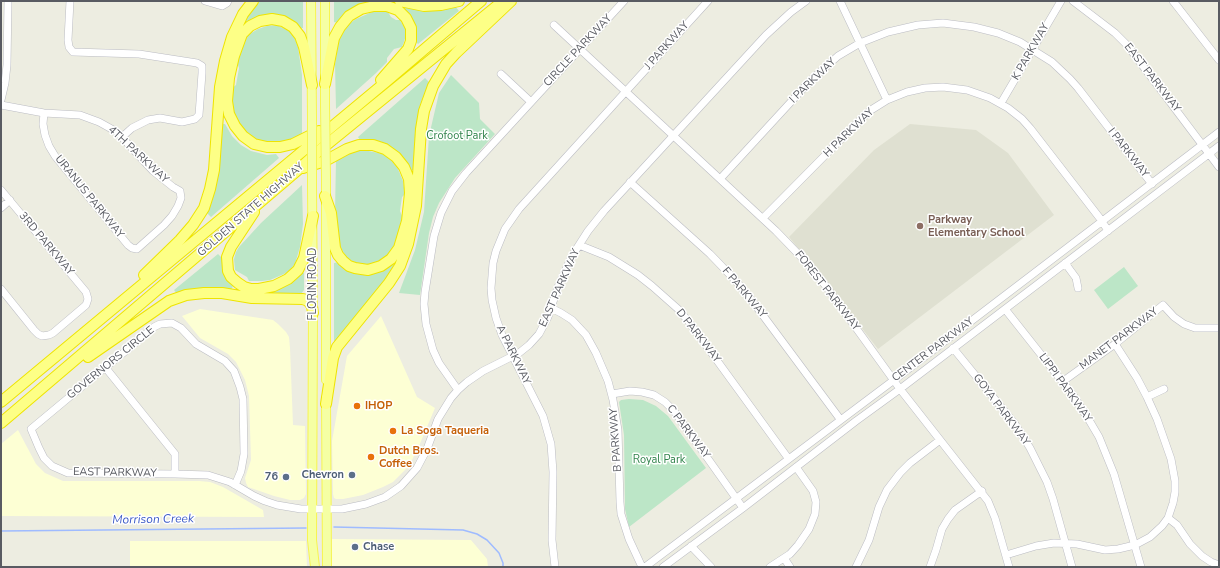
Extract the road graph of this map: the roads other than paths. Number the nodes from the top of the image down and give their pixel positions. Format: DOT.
graph roads {
  1 [pos="8,1"];
  2 [pos="70,1"];
  3 [pos="205,1"];
  4 [pos="228,1"];
  5 [pos="253,1"];
  6 [pos="311,1"];
  7 [pos="325,1"];
  8 [pos="400,1"];
  9 [pos="459,1"];
  10 [pos="482,1"];
  11 [pos="503,1"];
  12 [pos="511,1"];
  13 [pos="624,1"];
  14 [pos="708,1"];
  15 [pos="806,1"];
  16 [pos="840,1"];
  17 [pos="1061,1"];
  18 [pos="1073,1"];
  19 [pos="1173,1"];
  20 [pos="554,25"];
  21 [pos="860,43"];
  22 [pos="580,49"];
  23 [pos="1032,49"];
  24 [pos="1219,60"];
  25 [pos="501,74"];
  26 [pos="325,84"];
  27 [pos="312,85"];
  28 [pos="626,91"];
  29 [pos="1,100"];
  30 [pos="364,100"];
  31 [pos="887,100"];
  32 [pos="532,102"];
  33 [pos="1001,104"];
  34 [pos="1,105"];
  35 [pos="44,113"];
  36 [pos="336,124"];
  37 [pos="1219,132"];
  38 [pos="674,135"];
  39 [pos="122,137"];
  40 [pos="1203,144"];
  41 [pos="1219,146"];
  42 [pos="1209,153"];
  43 [pos="1219,167"];
  44 [pos="299,169"];
  45 [pos="720,179"];
  46 [pos="630,182"];
  47 [pos="1152,184"];
  48 [pos="1,190"];
  49 [pos="180,191"];
  50 [pos="326,196"];
  51 [pos="10,200"];
  52 [pos="261,201"];
  53 [pos="1,208"];
  54 [pos="313,216"];
  55 [pos="763,218"];
  56 [pos="1102,221"];
  57 [pos="1108,231"];
  58 [pos="579,244"];
  59 [pos="1065,263"];
  60 [pos="1078,288"];
  61 [pos="1,290"];
  62 [pos="551,308"];
  63 [pos="1005,308"];
  64 [pos="313,313"];
  65 [pos="90,328"];
  66 [pos="1219,328"];
  67 [pos="1115,344"];
  68 [pos="953,348"];
  69 [pos="513,356"];
  70 [pos="105,367"];
  71 [pos="894,380"];
  72 [pos="1062,382"];
  73 [pos="900,389"];
  74 [pos="1164,389"];
  75 [pos="458,390"];
  76 [pos="36,394"];
  77 [pos="612,394"];
  78 [pos="1147,397"];
  79 [pos="1,402"];
  80 [pos="326,404"];
  81 [pos="840,419"];
  82 [pos="1,423"];
  83 [pos="31,429"];
  84 [pos="940,440"];
  85 [pos="788,458"];
  86 [pos="796,467"];
  87 [pos="175,474"];
  88 [pos="235,485"];
  89 [pos="982,491"];
  90 [pos="736,497"];
  91 [pos="743,508"];
  92 [pos="312,510"];
  93 [pos="326,510"];
  94 [pos="1168,518"];
  95 [pos="1065,543"];
  96 [pos="1135,545"];
  97 [pos="691,546"];
  98 [pos="1006,555"];
  99 [pos="784,558"];
  100 [pos="1219,565"];
  101 [pos="315,567"];
  102 [pos="327,567"];
  103 [pos="555,567"];
  104 [pos="643,567"];
  105 [pos="663,567"];
  106 [pos="711,567"];
  107 [pos="770,567"];
  108 [pos="790,567"];
  109 [pos="856,567"];
  110 [pos="930,567"];
  111 [pos="1009,567"];
  112 [pos="1072,567"];
  113 [pos="1141,567"];
  1 -- 29 [label="street"];
  2 -- 39 [label="street"];
  3 -- 4 [label="street"];
  5 -- 65 [label="highway"];
  6 -- 27 [label="main road, FLORIN ROAD"];
  7 -- 26 [label="main road, FLORIN ROAD"];
  8 -- 9 [label="highway"];
  10 -- 30 [label="highway, GOLDEN STATE HIGHWAY"];
  11 -- 44 [label="highway, GOLDEN STATE HIGHWAY"];
  12 -- 80 [label="highway"];
  13 -- 22 [label="street, CIRCLE PARKWAY"];
  14 -- 28 [label="street, J PARKWAY"];
  15 -- 38 [label="street, EAST PARKWAY"];
  16 -- 21 [label="street"];
  17 -- 23 [label="street, K PARKWAY"];
  18 -- 40 [label="street, EAST PARKWAY"];
  19 -- 24 [label="street"];
  20 -- 22 [label="street, FOREST PARKWAY"];
  21 -- 23 [label="street, I PARKWAY"];
  21 -- 31 [label="street"];
  21 -- 45 [label="street, I PARKWAY"];
  22 -- 28 [label="street, FOREST PARKWAY"];
  22 -- 32 [label="street, CIRCLE PARKWAY"];
  23 -- 33 [label="street, K PARKWAY"];
  23 -- 47 [label="street, I PARKWAY"];
  25 -- 32 [label="street"];
  26 -- 30 [label="highway"];
  26 -- 50 [label="main road, FLORIN ROAD, bridge"];
  27 -- 36 [label="highway"];
  27 -- 54 [label="main road, FLORIN ROAD, bridge"];
  28 -- 38 [label="street, FOREST PARKWAY"];
  28 -- 69 [label="street, A PARKWAY"];
  30 -- 36 [label="highway, GOLDEN STATE HIGHWAY"];
  31 -- 33 [label="street, H PARKWAY"];
  31 -- 55 [label="street, H PARKWAY"];
  32 -- 75 [label="street, CIRCLE PARKWAY"];
  33 -- 56 [label="street, H PARKWAY"];
  34 -- 35 [label="street, 4TH PARKWAY"];
  35 -- 39 [label="street, 4TH PARKWAY"];
  35 -- 49 [label="street, URANUS PARKWAY"];
  36 -- 65 [label="highway, GOLDEN STATE HIGHWAY"];
  37 -- 40 [label="street, CENTER PARKWAY"];
  38 -- 45 [label="street, FOREST PARKWAY"];
  38 -- 46 [label="street, EAST PARKWAY"];
  39 -- 49 [label="street, 4TH PARKWAY"];
  40 -- 42 [label="street, EAST PARKWAY"];
  40 -- 47 [label="street, CENTER PARKWAY"];
  41 -- 42 [label="street, CENTER PARKWAY"];
  42 -- 43 [label="street, EAST PARKWAY"];
  42 -- 57 [label="street, CENTER PARKWAY"];
  44 -- 50 [label="highway"];
  44 -- 52 [label="highway, GOLDEN STATE HIGHWAY"];
  45 -- 55 [label="street, FOREST PARKWAY"];
  46 -- 58 [label="street, EAST PARKWAY"];
  46 -- 81 [label="street, F PARKWAY"];
  47 -- 56 [label="street, CENTER PARKWAY"];
  48 -- 51 [label="street, 3RD PARKWAY"];
  50 -- 80 [label="main road, FLORIN ROAD"];
  51 -- 53 [label="street"];
  51 -- 61 [label="street, 3RD PARKWAY"];
  52 -- 54 [label="highway"];
  52 -- 76 [label="highway, GOLDEN STATE HIGHWAY"];
  54 -- 64 [label="main road, FLORIN ROAD"];
  55 -- 71 [label="street, FOREST PARKWAY"];
  56 -- 57 [label="street, H PARKWAY"];
  56 -- 71 [label="street, CENTER PARKWAY"];
  57 -- 59 [label="street, CENTER PARKWAY"];
  58 -- 62 [label="street, EAST PARKWAY"];
  58 -- 85 [label="street, D PARKWAY"];
  59 -- 60 [label="street"];
  59 -- 63 [label="street, CENTER PARKWAY"];
  62 -- 69 [label="street, EAST PARKWAY"];
  62 -- 77 [label="street, B PARKWAY"];
  63 -- 68 [label="street, CENTER PARKWAY"];
  63 -- 72 [label="street, LIPPI PARKWAY"];
  64 -- 76 [label="highway"];
  64 -- 92 [label="main road, FLORIN ROAD"];
  65 -- 79 [label="highway, GOLDEN STATE HIGHWAY"];
  66 -- 67 [label="street, MANET PARKWAY"];
  67 -- 72 [label="street, MANET PARKWAY"];
  67 -- 78 [label="street"];
  68 -- 73 [label="street, CENTER PARKWAY"];
  68 -- 95 [label="street, GOYA PARKWAY"];
  69 -- 75 [label="street, EAST PARKWAY"];
  69 -- 103 [label="street, A PARKWAY"];
  70 -- 83 [label="street, GOVERNORS CIRCLE"];
  70 -- 87 [label="street"];
  70 -- 88 [label="street, GOVERNORS CIRCLE"];
  71 -- 73 [label="street, FOREST PARKWAY"];
  71 -- 81 [label="street, CENTER PARKWAY"];
  72 -- 96 [label="street, LIPPI PARKWAY"];
  73 -- 84 [label="street, FOREST PARKWAY"];
  73 -- 86 [label="street, CENTER PARKWAY"];
  74 -- 78 [label="street"];
  75 -- 93 [label="street, EAST PARKWAY"];
  76 -- 82 [label="highway, GOLDEN STATE HIGHWAY"];
  77 -- 90 [label="street, C PARKWAY"];
  77 -- 104 [label="street, B PARKWAY"];
  78 -- 94 [label="street"];
  80 -- 93 [label="main road, FLORIN ROAD"];
  81 -- 85 [label="street, CENTER PARKWAY"];
  83 -- 87 [label="street, EAST PARKWAY"];
  84 -- 89 [label="street, FOREST PARKWAY"];
  84 -- 109 [label="street"];
  85 -- 90 [label="street, CENTER PARKWAY"];
  86 -- 91 [label="street, CENTER PARKWAY"];
  86 -- 99 [label="street"];
  87 -- 88 [label="street, EAST PARKWAY"];
  88 -- 92 [label="street, EAST PARKWAY"];
  89 -- 98 [label="street, FOREST PARKWAY"];
  89 -- 110 [label="street"];
  90 -- 91 [label="street, C PARKWAY"];
  90 -- 104 [label="street, CENTER PARKWAY"];
  91 -- 97 [label="street, CENTER PARKWAY"];
  92 -- 93 [label="street, EAST PARKWAY"];
  92 -- 101 [label="main road, FLORIN ROAD"];
  93 -- 102 [label="main road, FLORIN ROAD"];
  94 -- 96 [label="street"];
  94 -- 100 [label="street"];
  95 -- 96 [label="street"];
  95 -- 98 [label="street"];
  95 -- 112 [label="street, GOYA PARKWAY"];
  96 -- 113 [label="street, LIPPI PARKWAY"];
  97 -- 105 [label="street, CENTER PARKWAY"];
  97 -- 106 [label="street"];
  98 -- 111 [label="street, FOREST PARKWAY"];
  99 -- 107 [label="street"];
  99 -- 108 [label="street"];
}
